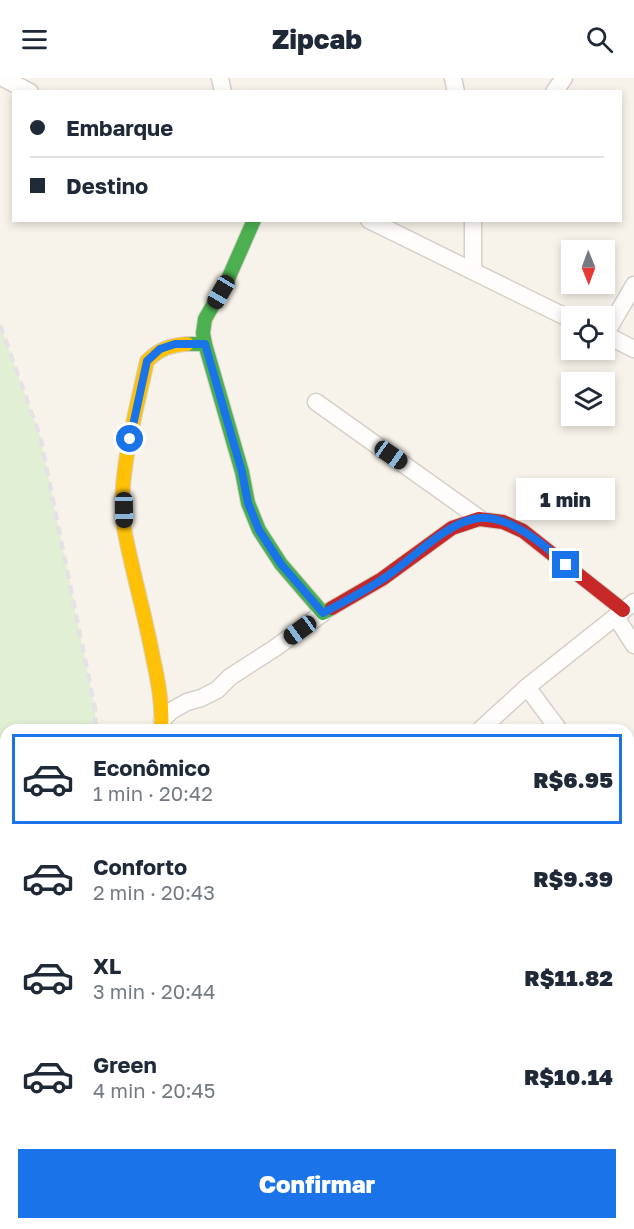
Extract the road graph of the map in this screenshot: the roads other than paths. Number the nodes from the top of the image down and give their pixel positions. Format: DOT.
graph roads {
  1 [pos="3,78"];
  2 [pos="26,90"];
  3 [pos="253,222"];
  4 [pos="373,222"];
  5 [pos="473,222"];
  6 [pos="473,271"];
  7 [pos="634,285"];
  8 [pos="561,315"];
  9 [pos="615,318"];
  10 [pos="615,340"];
  11 [pos="205,344"];
  12 [pos="634,349"];
  13 [pos="316,402"];
  14 [pos="479,518"];
  15 [pos="625,610"];
  16 [pos="323,613"];
  17 [pos="634,645"];
  18 [pos="527,687"];
  19 [pos="162,724"];
  20 [pos="163,724"];
  21 [pos="487,724"];
  22 [pos="555,724"];
  1 -- 2 [label="street"];
  3 -- 11 [label="street"];
  4 -- 6 [label="street"];
  5 -- 6 [label="street"];
  6 -- 8 [label="street"];
  7 -- 9 [label="street"];
  10 -- 12 [label="street"];
  11 -- 16 [label="street"];
  11 -- 19 [label="street"];
  13 -- 14 [label="street"];
  14 -- 15 [label="street"];
  14 -- 16 [label="street"];
  15 -- 17 [label="street"];
  15 -- 18 [label="street"];
  16 -- 20 [label="street"];
  18 -- 21 [label="street"];
  18 -- 22 [label="street"];
}
